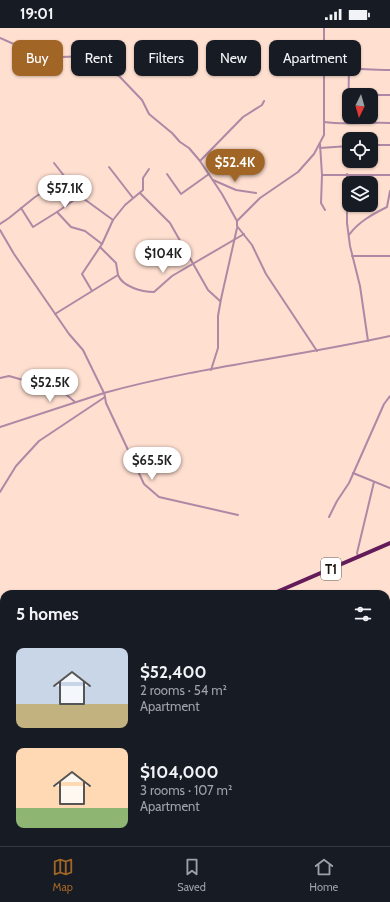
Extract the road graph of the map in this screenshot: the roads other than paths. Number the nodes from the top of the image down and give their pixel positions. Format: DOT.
graph roads {
  1 [pos="324,28"];
  2 [pos="0,38"];
  3 [pos="324,40"];
  4 [pos="361,69"];
  5 [pos="390,70"];
  6 [pos="324,76"];
  7 [pos="349,76"];
  8 [pos="349,88"];
  9 [pos="378,95"];
  10 [pos="390,95"];
  11 [pos="264,101"];
  12 [pos="324,122"];
  13 [pos="342,123"];
  14 [pos="378,123"];
  15 [pos="390,123"];
  16 [pos="378,145"];
  17 [pos="342,146"];
  18 [pos="390,146"];
  19 [pos="318,148"];
  20 [pos="200,161"];
  21 [pos="54,163"];
  22 [pos="109,167"];
  23 [pos="149,169"];
  24 [pos="167,174"];
  25 [pos="209,174"];
  26 [pos="347,174"];
  27 [pos="322,175"];
  28 [pos="390,175"];
  29 [pos="66,178"];
  30 [pos="212,179"];
  31 [pos="390,191"];
  32 [pos="140,193"];
  33 [pos="256,193"];
  34 [pos="80,196"];
  35 [pos="133,198"];
  36 [pos="21,208"];
  37 [pos="325,210"];
  38 [pos="58,212"];
  39 [pos="113,220"];
  40 [pos="237,221"];
  41 [pos="0,224"];
  42 [pos="237,226"];
  43 [pos="0,230"];
  44 [pos="244,234"];
  45 [pos="348,235"];
  46 [pos="236,239"];
  47 [pos="102,244"];
  48 [pos="100,247"];
  49 [pos="352,256"];
  50 [pos="390,256"];
  51 [pos="192,264"];
  52 [pos="118,276"];
  53 [pos="92,291"];
  54 [pos="220,301"];
  55 [pos="55,314"];
  56 [pos="390,336"];
  57 [pos="368,341"];
  58 [pos="317,351"];
  59 [pos="211,370"];
  60 [pos="0,378"];
  61 [pos="104,393"];
  62 [pos="390,396"];
  63 [pos="105,397"];
  64 [pos="75,402"];
  65 [pos="0,427"];
  66 [pos="353,473"];
  67 [pos="374,482"];
  68 [pos="390,488"];
  69 [pos="0,492"];
  70 [pos="238,515"];
  71 [pos="329,517"];
  72 [pos="390,543"];
  73 [pos="359,557"];
  74 [pos="281,590"];
  1 -- 3 [label="street"];
  2 -- 20 [label="street"];
  4 -- 5 [label="street"];
  6 -- 12 [label="street"];
  7 -- 8 [label="street"];
  9 -- 10 [label="street"];
  11 -- 20 [label="street"];
  12 -- 13 [label="street"];
  12 -- 19 [label="street"];
  14 -- 15 [label="street"];
  16 -- 18 [label="street"];
  17 -- 19 [label="street"];
  19 -- 27 [label="street"];
  19 -- 40 [label="street"];
  20 -- 25 [label="street"];
  21 -- 29 [label="street"];
  22 -- 35 [label="street"];
  23 -- 32 [label="street"];
  24 -- 25 [label="street"];
  25 -- 30 [label="street"];
  26 -- 27 [label="street"];
  26 -- 28 [label="street"];
  26 -- 45 [label="street"];
  27 -- 37 [label="street"];
  29 -- 34 [label="street"];
  29 -- 36 [label="street"];
  30 -- 33 [label="street"];
  30 -- 40 [label="street"];
  31 -- 45 [label="street"];
  32 -- 35 [label="street"];
  32 -- 51 [label="street"];
  34 -- 38 [label="street"];
  34 -- 39 [label="street"];
  35 -- 39 [label="street"];
  36 -- 38 [label="street"];
  36 -- 41 [label="street"];
  38 -- 47 [label="street"];
  39 -- 47 [label="street"];
  40 -- 42 [label="street"];
  42 -- 44 [label="street"];
  42 -- 46 [label="street"];
  43 -- 55 [label="street"];
  44 -- 46 [label="street"];
  44 -- 58 [label="street"];
  45 -- 49 [label="street"];
  46 -- 51 [label="street"];
  46 -- 54 [label="street"];
  47 -- 48 [label="street"];
  48 -- 52 [label="street"];
  48 -- 53 [label="street"];
  49 -- 50 [label="street"];
  49 -- 57 [label="street"];
  51 -- 52 [label="street"];
  51 -- 54 [label="street"];
  52 -- 53 [label="street"];
  53 -- 55 [label="street"];
  54 -- 59 [label="street"];
  55 -- 61 [label="street"];
  56 -- 57 [label="street"];
  57 -- 58 [label="street"];
  58 -- 59 [label="street"];
  59 -- 61 [label="street"];
  60 -- 64 [label="street"];
  61 -- 63 [label="street"];
  61 -- 64 [label="street"];
  62 -- 66 [label="street"];
  63 -- 69 [label="street"];
  63 -- 70 [label="street"];
  64 -- 65 [label="street"];
  66 -- 67 [label="street"];
  66 -- 71 [label="street"];
  67 -- 68 [label="street"];
  67 -- 73 [label="street"];
  72 -- 73 [label="highway, T1"];
  73 -- 74 [label="highway, T1"];
}
